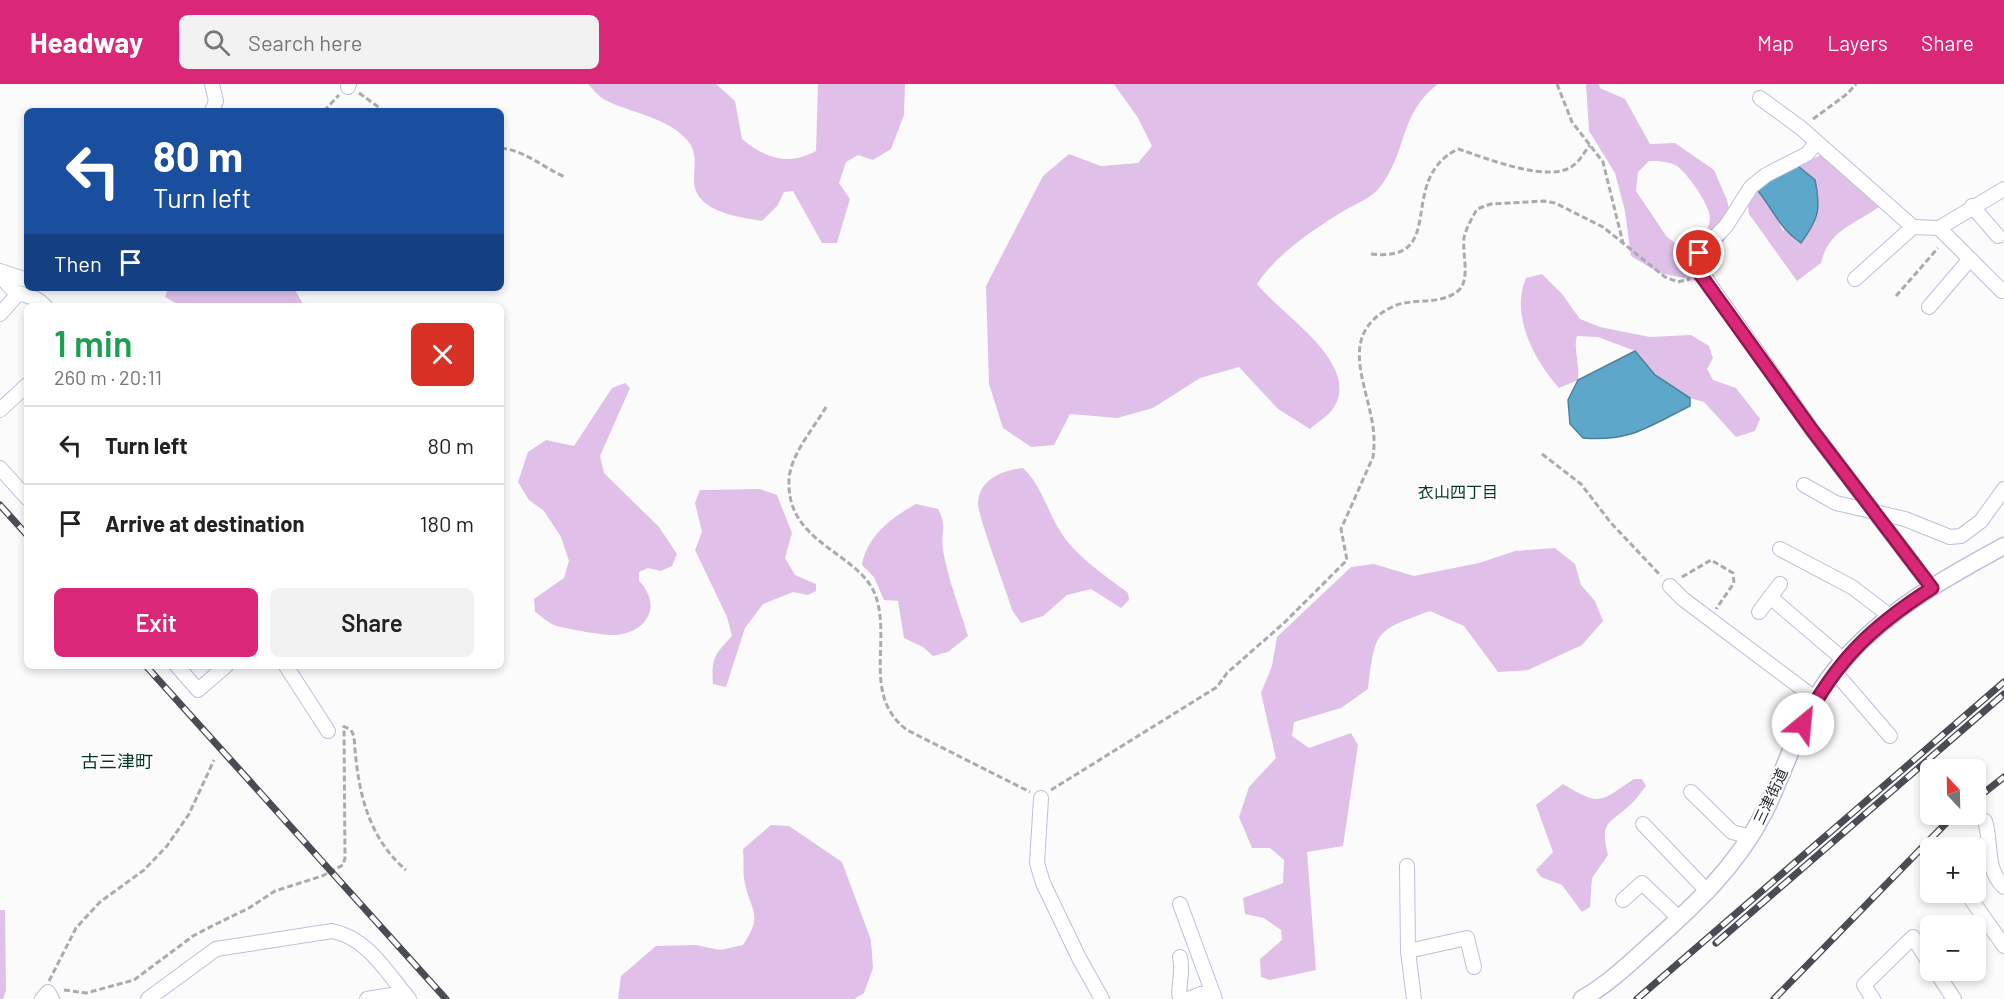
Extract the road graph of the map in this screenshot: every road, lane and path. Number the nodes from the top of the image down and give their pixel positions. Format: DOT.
graph roads {
  1 [pos="212,84"];
  2 [pos="1557,84"];
  3 [pos="1856,84"];
  4 [pos="1760,98"];
  5 [pos="213,108"];
  6 [pos="1802,128"];
  7 [pos="1816,143"];
  8 [pos="1590,145"];
  9 [pos="504,149"];
  10 [pos="565,177"];
  11 [pos="2004,189"];
  12 [pos="1972,206"];
  13 [pos="1913,227"];
  14 [pos="1943,232"];
  15 [pos="1998,236"];
  16 [pos="1623,244"];
  17 [pos="1371,254"];
  18 [pos="1970,259"];
  19 [pos="0,272"];
  20 [pos="1700,274"];
  21 [pos="24,278"];
  22 [pos="1855,279"];
  23 [pos="2002,291"];
  24 [pos="18,294"];
  25 [pos="1896,297"];
  26 [pos="42,303"];
  27 [pos="1929,307"];
  28 [pos="0,314"];
  29 [pos="24,388"];
  30 [pos="826,407"];
  31 [pos="0,410"];
  32 [pos="1542,454"];
  33 [pos="0,468"];
  34 [pos="1804,485"];
  35 [pos="24,488"];
  36 [pos="2004,489"];
  37 [pos="1875,513"];
  38 [pos="2004,546"];
  39 [pos="1780,549"];
  40 [pos="1780,584"];
  41 [pos="1670,586"];
  42 [pos="1932,588"];
  43 [pos="1770,597"];
  44 [pos="1759,612"];
  45 [pos="1890,616"];
  46 [pos="1710,620"];
  47 [pos="1839,665"];
  48 [pos="180,669"];
  49 [pos="222,669"];
  50 [pos="288,669"];
  51 [pos="1816,699"];
  52 [pos="332,726"];
  53 [pos="344,726"];
  54 [pos="1890,736"];
  55 [pos="213,760"];
  56 [pos="1691,792"];
  57 [pos="1041,798"];
  58 [pos="1643,824"];
  59 [pos="1986,824"];
  60 [pos="1750,837"];
  61 [pos="1407,866"];
  62 [pos="406,870"];
  63 [pos="2004,887"];
  64 [pos="1708,892"];
  65 [pos="1623,900"];
  66 [pos="1180,904"];
  67 [pos="1680,919"];
  68 [pos="1986,920"];
  69 [pos="2004,946"];
  70 [pos="1920,949"];
  71 [pos="1408,951"];
  72 [pos="1180,957"];
  73 [pos="1474,967"];
  74 [pos="1942,981"];
  75 [pos="407,996"];
  76 [pos="1214,996"];
  77 [pos="47,997"];
  78 [pos="148,999"];
  79 [pos="367,999"];
  80 [pos="1102,999"];
  81 [pos="1180,999"];
  82 [pos="1188,999"];
  83 [pos="1414,999"];
  84 [pos="1582,999"];
  85 [pos="1873,999"];
  86 [pos="1954,999"];
  1 -- 5 [label="street"];
  2 -- 8 [label="path"];
  3 -- 6 [label="path"];
  4 -- 6 [label="street"];
  6 -- 7 [label="street"];
  7 -- 13 [label="street"];
  7 -- 20 [label="street"];
  8 -- 16 [label="path"];
  8 -- 17 [label="path"];
  9 -- 10 [label="path"];
  11 -- 12 [label="street"];
  12 -- 14 [label="street"];
  12 -- 15 [label="street"];
  13 -- 14 [label="street"];
  13 -- 22 [label="street"];
  14 -- 18 [label="street"];
  14 -- 25 [label="path"];
  16 -- 20 [label="path"];
  16 -- 57 [label="path"];
  18 -- 23 [label="street"];
  18 -- 27 [label="street"];
  19 -- 21 [label="street"];
  19 -- 24 [label="street"];
  20 -- 37 [label="street"];
  24 -- 26 [label="street"];
  24 -- 28 [label="street"];
  29 -- 31 [label="street"];
  30 -- 57 [label="path"];
  32 -- 41 [label="path"];
  33 -- 35 [label="street"];
  34 -- 37 [label="street"];
  36 -- 37 [label="street"];
  37 -- 42 [label="street"];
  38 -- 42 [label="street, 三津街道"];
  39 -- 45 [label="street"];
  40 -- 43 [label="street"];
  41 -- 46 [label="street"];
  41 -- 46 [label="path"];
  42 -- 45 [label="street, 三津街道"];
  43 -- 44 [label="street"];
  43 -- 47 [label="street"];
  45 -- 47 [label="street, 三津街道"];
  46 -- 51 [label="street"];
  47 -- 51 [label="street, 三津街道"];
  47 -- 54 [label="street"];
  48 -- 49 [label="street"];
  50 -- 52 [label="street"];
  51 -- 60 [label="street, 三津街道"];
  52 -- 53 [label="path"];
  53 -- 62 [label="path"];
  53 -- 77 [label="path"];
  55 -- 77 [label="path"];
  56 -- 60 [label="street"];
  57 -- 80 [label="street"];
  58 -- 64 [label="street"];
  59 -- 63 [label="street"];
  60 -- 64 [label="street, 三津街道"];
  61 -- 71 [label="street"];
  64 -- 67 [label="street, 三津街道"];
  65 -- 67 [label="street"];
  66 -- 76 [label="street"];
  67 -- 84 [label="street, 三津街道"];
  68 -- 69 [label="street"];
  70 -- 85 [label="street"];
  71 -- 73 [label="street"];
  71 -- 83 [label="street"];
  72 -- 81 [label="street"];
  74 -- 86 [label="street"];
  75 -- 78 [label="street"];
  75 -- 79 [label="street"];
  76 -- 82 [label="street"];
}
